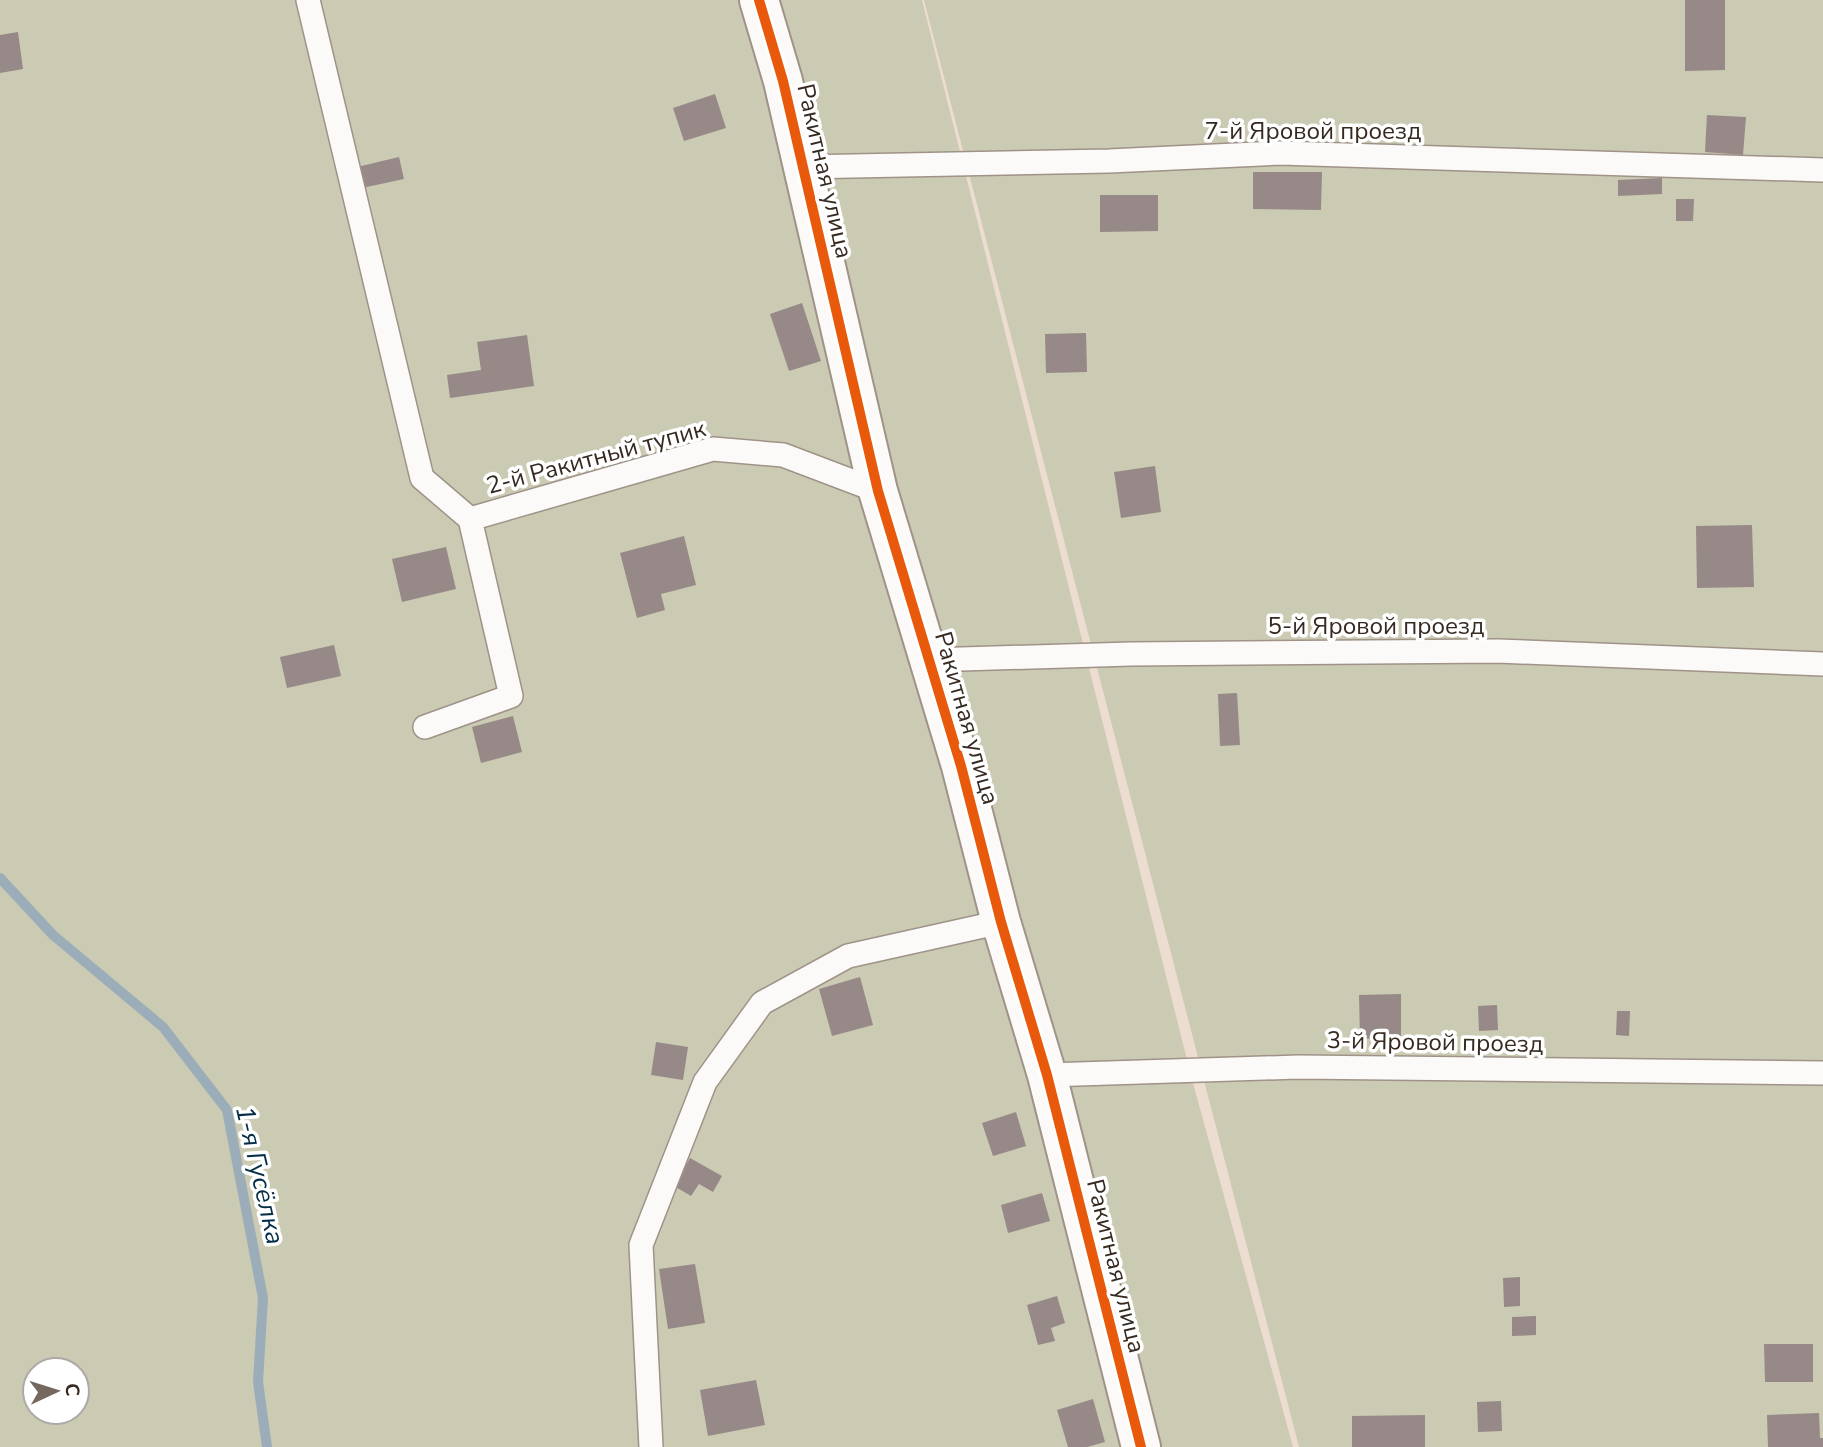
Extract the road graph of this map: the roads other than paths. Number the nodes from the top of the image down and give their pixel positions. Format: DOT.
graph roads {
  1 [pos="308,0"];
  2 [pos="759,0"];
  3 [pos="802,167"];
  4 [pos="1823,170"];
  5 [pos="878,491"];
  6 [pos="470,519"];
  7 [pos="929,660"];
  8 [pos="1823,664"];
  9 [pos="425,726"];
  10 [pos="1001,922"];
  11 [pos="1823,1073"];
  12 [pos="1047,1075"];
  13 [pos="651,1447"];
  14 [pos="1141,1447"];
  1 -- 6 [label="lane"];
  2 -- 3 [label="street, Ракитная улица"];
  3 -- 4 [label="lane, 7-й Яровой проезд"];
  3 -- 5 [label="street, Ракитная улица"];
  5 -- 6 [label="lane, 2-й Ракитный тупик"];
  5 -- 7 [label="street, Ракитная улица"];
  6 -- 9 [label="lane, 2-й Ракитный тупик"];
  7 -- 8 [label="lane, 5-й Яровой проезд"];
  7 -- 10 [label="street, Ракитная улица"];
  10 -- 12 [label="street, Ракитная улица"];
  10 -- 13 [label="lane"];
  11 -- 12 [label="lane, 3-й Яровой проезд"];
  12 -- 14 [label="street, Ракитная улица"];
}
